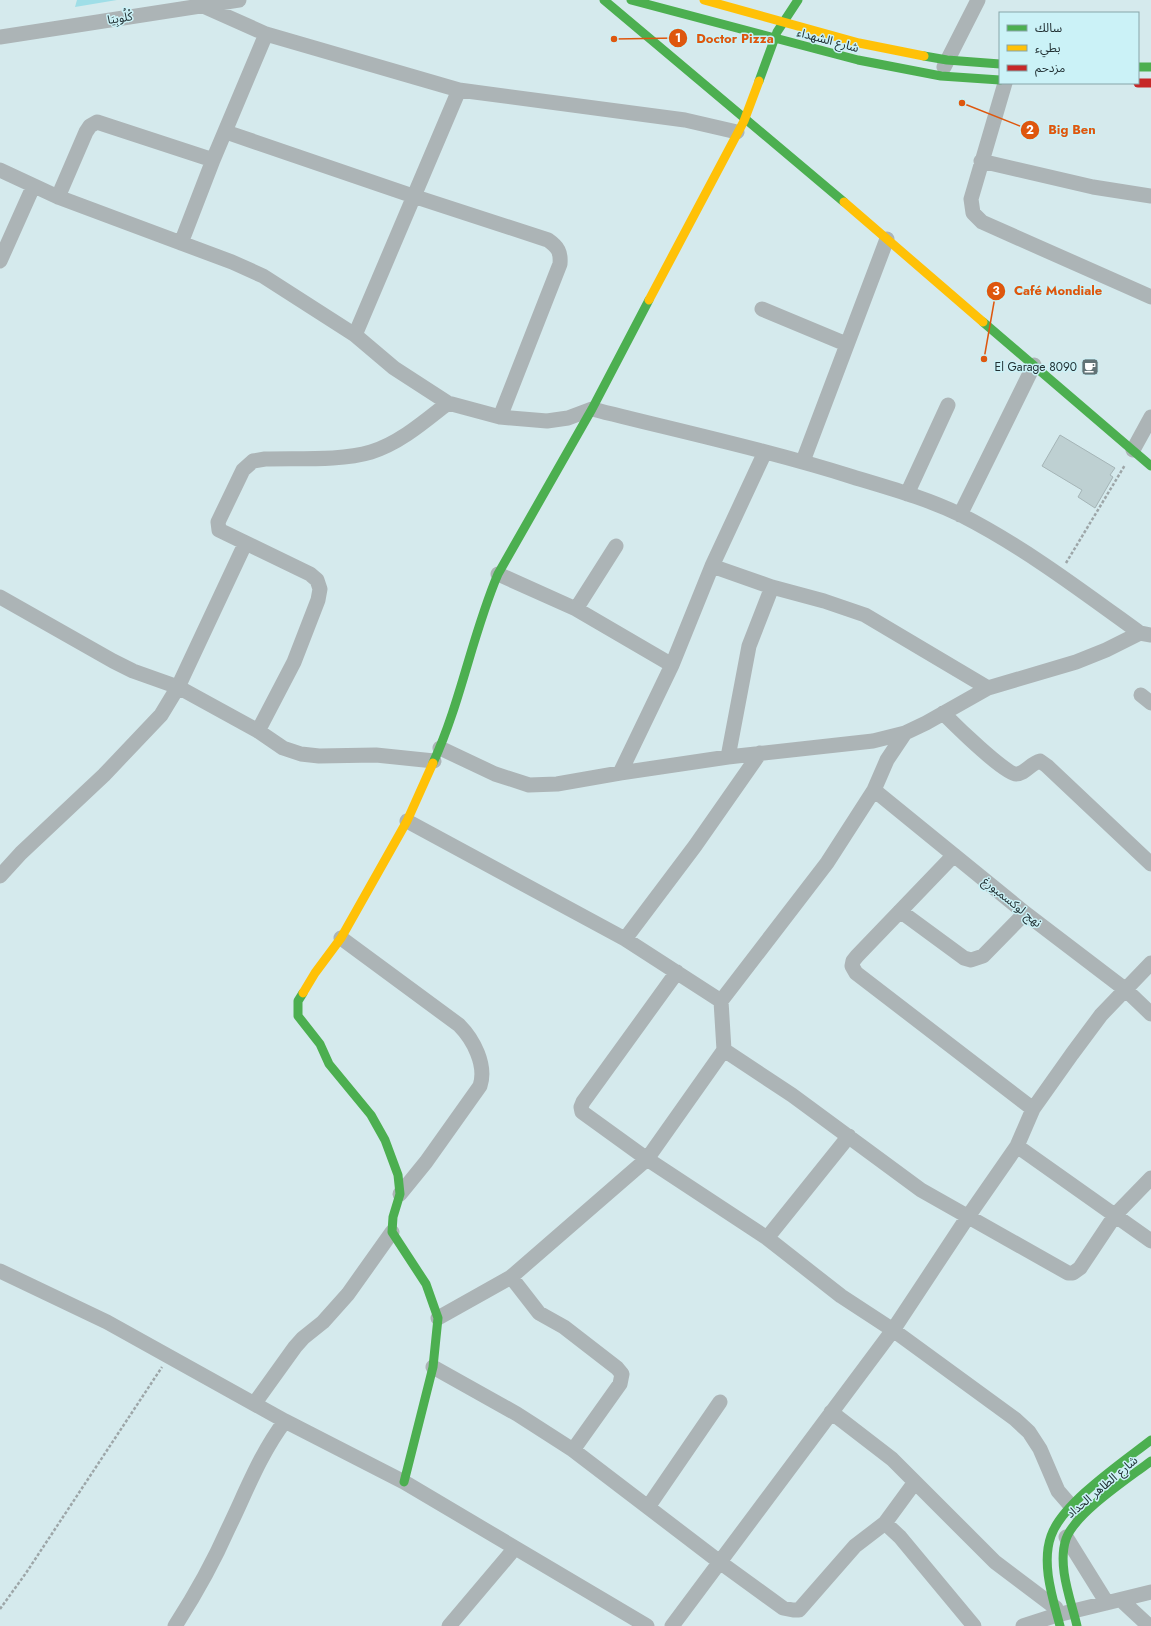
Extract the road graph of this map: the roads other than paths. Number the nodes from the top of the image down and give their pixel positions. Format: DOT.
graph roads {
  1 [pos="239,0"];
  2 [pos="604,0"];
  3 [pos="631,0"];
  4 [pos="704,0"];
  5 [pos="798,0"];
  6 [pos="978,0"];
  7 [pos="203,6"];
  8 [pos="782,22"];
  9 [pos="819,32"];
  10 [pos="266,34"];
  11 [pos="0,37"];
  12 [pos="774,38"];
  13 [pos="813,48"];
  14 [pos="947,60"];
  15 [pos="999,64"];
  16 [pos="1139,66"];
  17 [pos="1151,67"];
  18 [pos="941,76"];
  19 [pos="999,80"];
  20 [pos="1139,83"];
  21 [pos="1151,83"];
  22 [pos="1006,84"];
  23 [pos="459,90"];
  24 [pos="746,118"];
  25 [pos="226,132"];
  26 [pos="737,132"];
  27 [pos="213,160"];
  28 [pos="981,161"];
  29 [pos="0,170"];
  30 [pos="33,187"];
  31 [pos="413,196"];
  32 [pos="1151,196"];
  33 [pos="58,197"];
  34 [pos="887,239"];
  35 [pos="182,243"];
  36 [pos="0,262"];
  37 [pos="1151,297"];
  38 [pos="762,309"];
  39 [pos="355,335"];
  40 [pos="846,344"];
  41 [pos="1034,366"];
  42 [pos="448,403"];
  43 [pos="948,405"];
  44 [pos="592,409"];
  45 [pos="500,417"];
  46 [pos="1151,417"];
  47 [pos="1133,450"];
  48 [pos="765,452"];
  49 [pos="803,461"];
  50 [pos="1151,466"];
  51 [pos="907,494"];
  52 [pos="960,515"];
  53 [pos="246,544"];
  54 [pos="616,546"];
  55 [pos="712,566"];
  56 [pos="498,574"];
  57 [pos="772,587"];
  58 [pos="0,597"];
  59 [pos="576,609"];
  60 [pos="1145,634"];
  61 [pos="672,665"];
  62 [pos="178,687"];
  63 [pos="988,688"];
  64 [pos="943,714"];
  65 [pos="258,731"];
  66 [pos="905,733"];
  67 [pos="440,748"];
  68 [pos="760,753"];
  69 [pos="728,757"];
  70 [pos="434,761"];
  71 [pos="620,773"];
  72 [pos="874,790"];
  73 [pos="407,821"];
  74 [pos="954,855"];
  75 [pos="1151,864"];
  76 [pos="0,876"];
  77 [pos="900,911"];
  78 [pos="1025,913"];
  79 [pos="341,938"];
  80 [pos="625,939"];
  81 [pos="1151,963"];
  82 [pos="678,972"];
  83 [pos="1126,990"];
  84 [pos="721,1001"];
  85 [pos="1151,1014"];
  86 [pos="724,1050"];
  87 [pos="1033,1110"];
  88 [pos="849,1136"];
  89 [pos="1017,1146"];
  90 [pos="647,1159"];
  91 [pos="1151,1178"];
  92 [pos="400,1194"];
  93 [pos="1116,1214"];
  94 [pos="967,1218"];
  95 [pos="392,1232"];
  96 [pos="767,1238"];
  97 [pos="1151,1241"];
  98 [pos="0,1271"];
  99 [pos="511,1277"];
  100 [pos="438,1318"];
  101 [pos="893,1330"];
  102 [pos="433,1368"];
  103 [pos="720,1402"];
  104 [pos="254,1404"];
  105 [pos="831,1412"];
  106 [pos="285,1421"];
  107 [pos="1151,1440"];
  108 [pos="573,1450"];
  109 [pos="1151,1461"];
  110 [pos="404,1482"];
  111 [pos="915,1482"];
  112 [pos="1072,1506"];
  113 [pos="648,1507"];
  114 [pos="1081,1518"];
  115 [pos="885,1523"];
  116 [pos="1066,1537"];
  117 [pos="515,1548"];
  118 [pos="721,1563"];
  119 [pos="1151,1592"];
  120 [pos="1114,1601"];
  121 [pos="1058,1616"];
  122 [pos="1075,1619"];
  123 [pos="175,1626"];
  124 [pos="449,1626"];
  125 [pos="647,1626"];
  126 [pos="672,1626"];
  127 [pos="974,1626"];
  128 [pos="1023,1626"];
  129 [pos="1150,1626"];
  1 -- 7 [label="street, كْلُوبِيَا"];
  2 -- 24 [label="street"];
  3 -- 12 [label="street, شارع الشهداء"];
  4 -- 8 [label="street, شارع الشهداء"];
  5 -- 8 [label="street"];
  6 -- 14 [label="street"];
  7 -- 10 [label="street"];
  7 -- 11 [label="street, كْلُوبِيَا"];
  8 -- 9 [label="street, شارع الشهداء"];
  8 -- 12 [label="street"];
  9 -- 13 [label="street"];
  9 -- 14 [label="street, شارع الشهداء"];
  10 -- 23 [label="street"];
  10 -- 25 [label="street"];
  12 -- 13 [label="street, شارع الشهداء"];
  12 -- 24 [label="street"];
  13 -- 18 [label="street, شارع الشهداء"];
  14 -- 15 [label="street, شارع الشهداء"];
  14 -- 18 [label="street"];
  16 -- 17 [label="street"];
  18 -- 19 [label="street, شارع الشهداء"];
  20 -- 21 [label="street"];
  22 -- 28 [label="street"];
  23 -- 26 [label="street"];
  23 -- 31 [label="street"];
  24 -- 26 [label="street"];
  24 -- 34 [label="street"];
  25 -- 27 [label="street"];
  25 -- 31 [label="street"];
  26 -- 44 [label="street"];
  27 -- 33 [label="street"];
  27 -- 35 [label="street"];
  28 -- 32 [label="street"];
  28 -- 37 [label="street"];
  29 -- 30 [label="street"];
  30 -- 33 [label="street"];
  30 -- 36 [label="street"];
  31 -- 39 [label="street"];
  31 -- 45 [label="street"];
  33 -- 35 [label="street"];
  34 -- 40 [label="street"];
  34 -- 41 [label="street"];
  35 -- 39 [label="street"];
  38 -- 40 [label="street"];
  39 -- 42 [label="street"];
  40 -- 49 [label="street"];
  41 -- 47 [label="street"];
  41 -- 52 [label="street"];
  42 -- 45 [label="street"];
  42 -- 53 [label="street"];
  43 -- 51 [label="street"];
  44 -- 45 [label="street"];
  44 -- 48 [label="street"];
  44 -- 56 [label="street"];
  46 -- 47 [label="street"];
  47 -- 50 [label="street"];
  48 -- 49 [label="street"];
  48 -- 55 [label="street"];
  49 -- 51 [label="street"];
  51 -- 52 [label="street"];
  52 -- 60 [label="street"];
  53 -- 62 [label="street"];
  53 -- 65 [label="street"];
  54 -- 59 [label="street"];
  55 -- 57 [label="street"];
  55 -- 61 [label="street"];
  56 -- 59 [label="street"];
  56 -- 67 [label="street"];
  57 -- 63 [label="street"];
  57 -- 69 [label="street"];
  58 -- 62 [label="street"];
  59 -- 61 [label="street"];
  60 -- 63 [label="street"];
  61 -- 71 [label="street"];
  62 -- 65 [label="street"];
  62 -- 76 [label="street"];
  63 -- 64 [label="street"];
  64 -- 66 [label="street"];
  64 -- 75 [label="street"];
  65 -- 70 [label="street"];
  66 -- 68 [label="street"];
  66 -- 72 [label="street"];
  67 -- 70 [label="street"];
  67 -- 71 [label="street"];
  68 -- 69 [label="street"];
  68 -- 80 [label="street"];
  69 -- 71 [label="street"];
  70 -- 73 [label="street"];
  72 -- 74 [label="street, نهج لوكسمبورغ"];
  72 -- 84 [label="street"];
  73 -- 79 [label="street"];
  73 -- 80 [label="street"];
  74 -- 77 [label="street"];
  74 -- 78 [label="street, نهج لوكسمبورغ"];
  77 -- 78 [label="street"];
  77 -- 87 [label="street"];
  78 -- 83 [label="street, نهج لوكسمبورغ"];
  79 -- 92 [label="street"];
  79 -- 92 [label="street"];
  80 -- 82 [label="street"];
  81 -- 83 [label="street"];
  82 -- 84 [label="street"];
  82 -- 90 [label="street"];
  83 -- 85 [label="street, نهج لوكسمبورغ"];
  83 -- 87 [label="street"];
  84 -- 86 [label="street"];
  86 -- 88 [label="street"];
  86 -- 90 [label="street"];
  87 -- 89 [label="street"];
  88 -- 94 [label="street"];
  88 -- 96 [label="street"];
  89 -- 93 [label="street"];
  89 -- 94 [label="street"];
  90 -- 96 [label="street"];
  90 -- 99 [label="street"];
  91 -- 93 [label="street"];
  92 -- 95 [label="street"];
  93 -- 94 [label="street"];
  93 -- 97 [label="street"];
  94 -- 101 [label="street"];
  95 -- 100 [label="street"];
  95 -- 104 [label="street"];
  96 -- 101 [label="street"];
  98 -- 104 [label="street"];
  99 -- 100 [label="street"];
  99 -- 108 [label="street"];
  100 -- 102 [label="street"];
  101 -- 105 [label="street"];
  101 -- 112 [label="street"];
  102 -- 108 [label="street"];
  102 -- 110 [label="street"];
  103 -- 113 [label="street"];
  104 -- 106 [label="street"];
  105 -- 111 [label="street"];
  105 -- 118 [label="street"];
  106 -- 110 [label="street"];
  106 -- 123 [label="street"];
  107 -- 112 [label="street"];
  108 -- 113 [label="street"];
  109 -- 114 [label="street, شارع الطاهر الحداد"];
  110 -- 117 [label="street"];
  111 -- 115 [label="street"];
  111 -- 121 [label="street"];
  112 -- 114 [label="street"];
  112 -- 121 [label="street"];
  113 -- 118 [label="street"];
  114 -- 116 [label="street, شارع الطاهر الحداد"];
  115 -- 118 [label="street"];
  115 -- 127 [label="street"];
  116 -- 120 [label="street"];
  116 -- 122 [label="street, شارع الطاهر الحداد"];
  117 -- 124 [label="street"];
  117 -- 125 [label="street"];
  118 -- 126 [label="street"];
  119 -- 120 [label="street"];
  120 -- 122 [label="street"];
  120 -- 129 [label="street"];
  121 -- 122 [label="street"];
  121 -- 128 [label="street"];
}
